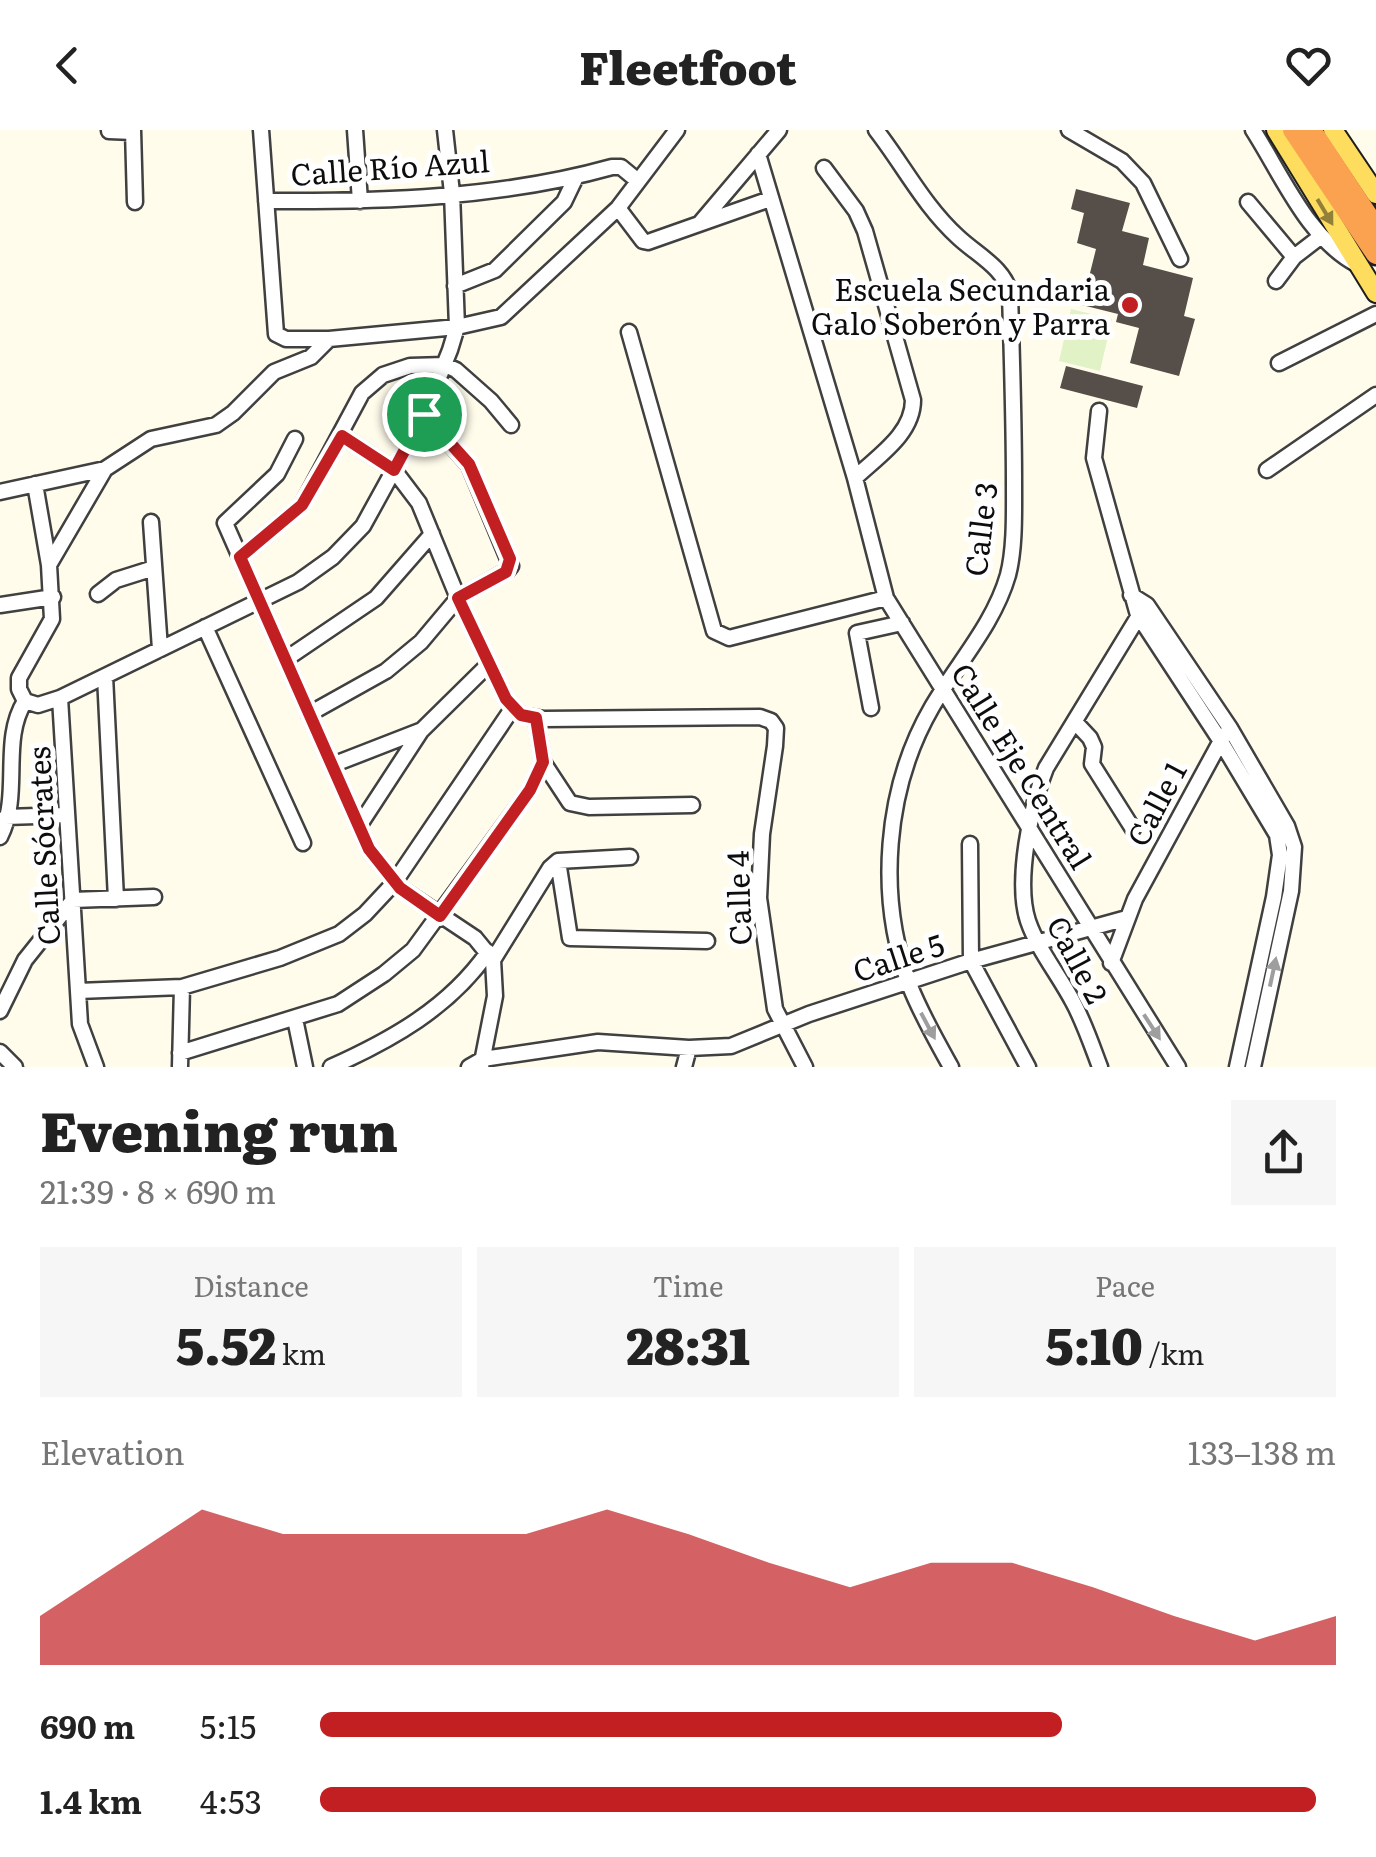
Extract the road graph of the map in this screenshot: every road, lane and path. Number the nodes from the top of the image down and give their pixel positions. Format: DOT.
graph roads {
  1 [pos="260,130"];
  2 [pos="355,130"];
  3 [pos="444,130"];
  4 [pos="677,130"];
  5 [pos="779,130"];
  6 [pos="876,130"];
  7 [pos="1070,130"];
  8 [pos="1254,130"];
  9 [pos="1276,130"];
  10 [pos="1293,130"];
  11 [pos="1311,130"];
  12 [pos="1333,130"];
  13 [pos="109,131"];
  14 [pos="133,131"];
  15 [pos="758,154"];
  16 [pos="824,168"];
  17 [pos="576,177"];
  18 [pos="638,181"];
  19 [pos="452,193"];
  20 [pos="1376,194"];
  21 [pos="770,199"];
  22 [pos="266,201"];
  23 [pos="134,202"];
  24 [pos="360,202"];
  25 [pos="1248,202"];
  26 [pos="618,208"];
  27 [pos="700,223"];
  28 [pos="1376,228"];
  29 [pos="1320,238"];
  30 [pos="1294,257"];
  31 [pos="1180,260"];
  32 [pos="1367,260"];
  33 [pos="1276,281"];
  34 [pos="455,286"];
  35 [pos="1376,293"];
  36 [pos="1376,314"];
  37 [pos="457,326"];
  38 [pos="629,332"];
  39 [pos="328,339"];
  40 [pos="1279,363"];
  41 [pos="445,365"];
  42 [pos="1376,395"];
  43 [pos="1099,411"];
  44 [pos="424,414"];
  45 [pos="512,424"];
  46 [pos="342,436"];
  47 [pos="295,439"];
  48 [pos="105,469"];
  49 [pos="394,470"];
  50 [pos="1267,470"];
  51 [pos="855,478"];
  52 [pos="35,484"];
  53 [pos="0,492"];
  54 [pos="150,522"];
  55 [pos="432,534"];
  56 [pos="240,557"];
  57 [pos="49,565"];
  58 [pos="154,568"];
  59 [pos="98,594"];
  60 [pos="53,597"];
  61 [pos="458,598"];
  62 [pos="886,598"];
  63 [pos="260,601"];
  64 [pos="0,606"];
  65 [pos="1142,610"];
  66 [pos="902,623"];
  67 [pos="206,627"];
  68 [pos="160,650"];
  69 [pos="286,659"];
  70 [pos="489,664"];
  71 [pos="105,676"];
  72 [pos="942,689"];
  73 [pos="60,698"];
  74 [pos="25,701"];
  75 [pos="871,708"];
  76 [pos="512,709"];
  77 [pos="310,714"];
  78 [pos="536,718"];
  79 [pos="1074,722"];
  80 [pos="422,730"];
  81 [pos="1225,734"];
  82 [pos="543,762"];
  83 [pos="332,765"];
  84 [pos="692,805"];
  85 [pos="67,815"];
  86 [pos="6,817"];
  87 [pos="359,826"];
  88 [pos="1028,827"];
  89 [pos="1133,830"];
  90 [pos="0,837"];
  91 [pos="303,842"];
  92 [pos="970,844"];
  93 [pos="630,857"];
  94 [pos="558,861"];
  95 [pos="394,883"];
  96 [pos="154,897"];
  97 [pos="116,898"];
  98 [pos="72,900"];
  99 [pos="440,916"];
  100 [pos="1126,918"];
  101 [pos="1090,928"];
  102 [pos="708,941"];
  103 [pos="1036,942"];
  104 [pos="490,956"];
  105 [pos="971,961"];
  106 [pos="1112,963"];
  107 [pos="908,983"];
  108 [pos="182,987"];
  109 [pos="78,991"];
  110 [pos="0,1010"];
  111 [pos="296,1019"];
  112 [pos="782,1025"];
  113 [pos="689,1048"];
  114 [pos="0,1052"];
  115 [pos="180,1060"];
  116 [pos="478,1064"];
  117 [pos="14,1067"];
  118 [pos="96,1067"];
  119 [pos="305,1067"];
  120 [pos="330,1067"];
  121 [pos="684,1067"];
  122 [pos="805,1067"];
  123 [pos="951,1067"];
  124 [pos="1028,1067"];
  125 [pos="1100,1067"];
  126 [pos="1178,1067"];
  127 [pos="1237,1067"];
  128 [pos="1253,1067"];
  1 -- 22 [label="street"];
  2 -- 24 [label="street"];
  3 -- 19 [label="street"];
  4 -- 18 [label="street"];
  5 -- 15 [label="street"];
  6 -- 72 [label="street, Calle 3"];
  7 -- 31 [label="street"];
  8 -- 29 [label="street"];
  9 -- 32 [label="main road, one-way"];
  10 -- 32 [label="highway"];
  11 -- 28 [label="highway"];
  12 -- 20 [label="main road"];
  13 -- 14 [label="street"];
  14 -- 23 [label="street"];
  15 -- 21 [label="street, Calle Eje Central"];
  15 -- 27 [label="street"];
  16 -- 51 [label="street"];
  17 -- 18 [label="street, Calle Río Azul"];
  17 -- 19 [label="street, Calle Río Azul"];
  17 -- 34 [label="street"];
  18 -- 26 [label="street"];
  19 -- 24 [label="street, Calle Río Azul"];
  19 -- 34 [label="street"];
  21 -- 27 [label="street"];
  21 -- 51 [label="street, Calle Eje Central"];
  22 -- 24 [label="street, Calle Río Azul"];
  22 -- 39 [label="street"];
  25 -- 30 [label="street"];
  26 -- 27 [label="street"];
  26 -- 37 [label="street"];
  29 -- 30 [label="street"];
  29 -- 32 [label="street"];
  30 -- 33 [label="street"];
  32 -- 35 [label="main road"];
  34 -- 37 [label="street"];
  36 -- 40 [label="street"];
  37 -- 39 [label="street"];
  37 -- 41 [label="street"];
  38 -- 62 [label="street"];
  39 -- 48 [label="street"];
  41 -- 44 [label="street"];
  41 -- 45 [label="street"];
  41 -- 46 [label="street"];
  42 -- 50 [label="street"];
  43 -- 65 [label="street"];
  44 -- 49 [label="street"];
  44 -- 61 [label="street"];
  46 -- 49 [label="street"];
  46 -- 56 [label="street"];
  47 -- 56 [label="street"];
  48 -- 52 [label="street"];
  48 -- 57 [label="street"];
  49 -- 55 [label="street"];
  49 -- 63 [label="street"];
  51 -- 62 [label="street, Calle Eje Central"];
  52 -- 53 [label="street"];
  52 -- 57 [label="street"];
  54 -- 58 [label="street"];
  55 -- 61 [label="street"];
  55 -- 69 [label="street"];
  56 -- 63 [label="street"];
  57 -- 60 [label="street"];
  58 -- 59 [label="street"];
  58 -- 68 [label="street"];
  60 -- 64 [label="street"];
  60 -- 74 [label="street"];
  61 -- 70 [label="street"];
  61 -- 77 [label="street"];
  62 -- 66 [label="street, Calle Eje Central"];
  63 -- 67 [label="street"];
  63 -- 69 [label="street"];
  65 -- 79 [label="street, Calle 2"];
  65 -- 81 [label="street"];
  66 -- 72 [label="street, Calle Eje Central"];
  66 -- 75 [label="street"];
  67 -- 68 [label="street"];
  67 -- 91 [label="street"];
  68 -- 71 [label="street"];
  69 -- 77 [label="street"];
  70 -- 76 [label="street"];
  70 -- 80 [label="street"];
  71 -- 73 [label="street"];
  71 -- 97 [label="street"];
  72 -- 88 [label="street, Calle Eje Central"];
  72 -- 107 [label="street, Calle 3"];
  73 -- 74 [label="street"];
  73 -- 85 [label="street, Calle Sócrates"];
  74 -- 86 [label="street"];
  76 -- 78 [label="street"];
  76 -- 95 [label="street"];
  77 -- 83 [label="street"];
  78 -- 82 [label="street"];
  78 -- 112 [label="street, Calle 4"];
  79 -- 88 [label="street, Calle 2"];
  79 -- 89 [label="street"];
  80 -- 83 [label="street"];
  80 -- 87 [label="street"];
  81 -- 100 [label="street, Calle 1"];
  81 -- 127 [label="street"];
  128 -- 81 [label="street, one-way"];
  82 -- 84 [label="street"];
  82 -- 99 [label="street"];
  83 -- 87 [label="street"];
  85 -- 86 [label="street"];
  85 -- 98 [label="street, Calle Sócrates"];
  86 -- 90 [label="street"];
  87 -- 95 [label="street"];
  88 -- 101 [label="street, Calle Eje Central"];
  88 -- 103 [label="street, Calle 2"];
  92 -- 105 [label="street"];
  93 -- 94 [label="street"];
  94 -- 102 [label="street"];
  94 -- 104 [label="street"];
  95 -- 99 [label="street"];
  95 -- 108 [label="street"];
  96 -- 97 [label="street"];
  97 -- 98 [label="street"];
  98 -- 109 [label="street, Calle Sócrates"];
  98 -- 110 [label="street"];
  99 -- 104 [label="street"];
  99 -- 111 [label="street"];
  100 -- 101 [label="street, Calle 5"];
  100 -- 106 [label="street, Calle 1"];
  101 -- 103 [label="street, Calle 5"];
  101 -- 106 [label="street, Calle Eje Central"];
  103 -- 105 [label="street, Calle 5"];
  103 -- 125 [label="street, Calle 2"];
  104 -- 116 [label="street"];
  104 -- 120 [label="street"];
  105 -- 107 [label="street, Calle 5"];
  105 -- 124 [label="street"];
  106 -- 126 [label="street, Calle Eje Central, one-way"];
  107 -- 112 [label="street, Calle 5"];
  107 -- 123 [label="street, Calle 3, one-way"];
  108 -- 109 [label="street"];
  108 -- 115 [label="street"];
  109 -- 118 [label="street, Calle Sócrates"];
  111 -- 115 [label="street"];
  111 -- 119 [label="street"];
  112 -- 113 [label="street, Calle 5"];
  112 -- 122 [label="street, Calle 4"];
  113 -- 116 [label="street, Calle 5"];
  113 -- 121 [label="street"];
  114 -- 117 [label="street"];
}
